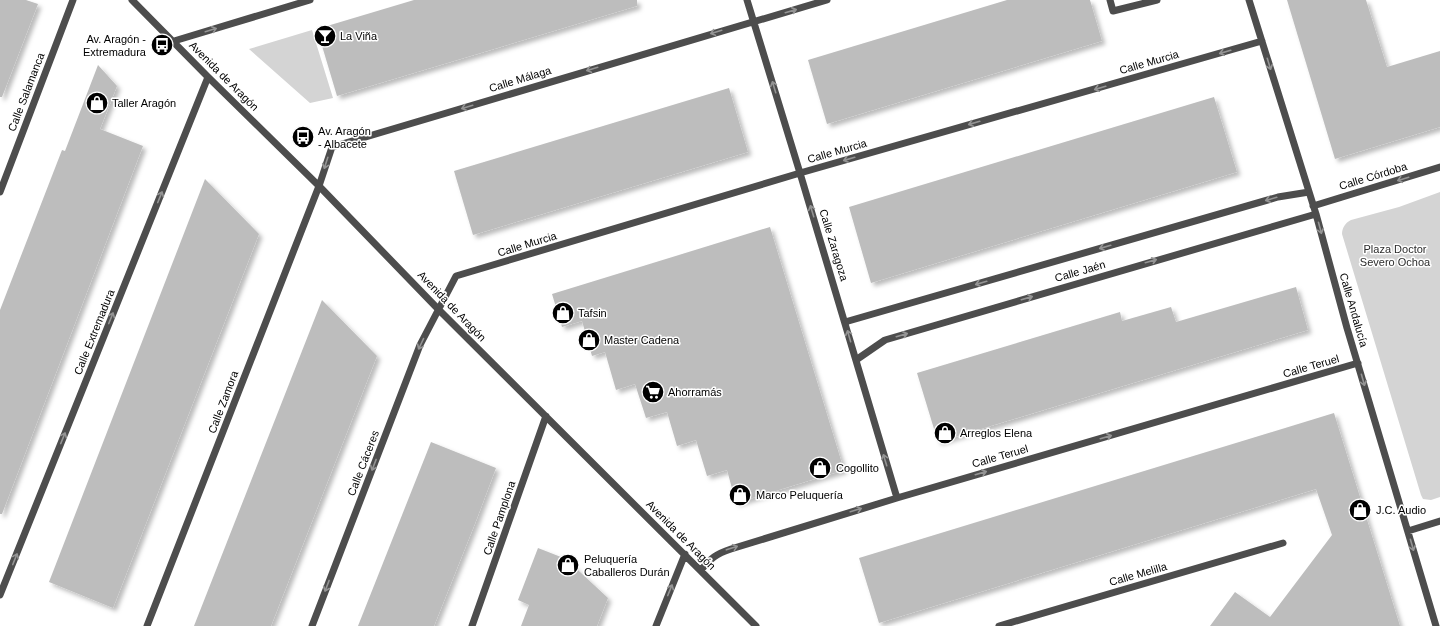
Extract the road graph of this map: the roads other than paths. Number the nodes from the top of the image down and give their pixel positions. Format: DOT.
graph roads {
  1 [pos="73,0"];
  2 [pos="132,0"];
  3 [pos="310,0"];
  4 [pos="747,0"];
  5 [pos="827,0"];
  6 [pos="1110,0"];
  7 [pos="1157,0"];
  8 [pos="1249,0"];
  9 [pos="754,21"];
  10 [pos="174,41"];
  11 [pos="1262,41"];
  12 [pos="208,77"];
  13 [pos="1440,167"];
  14 [pos="800,173"];
  15 [pos="319,186"];
  16 [pos="0,192"];
  17 [pos="1309,192"];
  18 [pos="1313,206"];
  19 [pos="1316,214"];
  20 [pos="439,310"];
  21 [pos="845,322"];
  22 [pos="856,360"];
  23 [pos="1358,364"];
  24 [pos="546,416"];
  25 [pos="897,498"];
  26 [pos="1440,521"];
  27 [pos="1408,532"];
  28 [pos="1283,543"];
  29 [pos="685,554"];
  30 [pos="701,570"];
  31 [pos="0,595"];
  32 [pos="147,626"];
  33 [pos="312,626"];
  34 [pos="472,626"];
  35 [pos="656,626"];
  36 [pos="756,626"];
  37 [pos="999,626"];
  38 [pos="1436,626"];
  1 -- 16 [label="street, Calle Salamanca"];
  2 -- 10 [label="street, Avenida de Aragón"];
  10 -- 3 [label="street, one-way"];
  4 -- 9 [label="street, Calle Zaragoza"];
  9 -- 5 [label="street, one-way"];
  6 -- 7 [label="street"];
  8 -- 11 [label="street, Calle Andalucía"];
  14 -- 9 [label="street, Calle Zaragoza, one-way"];
  9 -- 15 [label="street, Calle Málaga, one-way"];
  10 -- 12 [label="street, Avenida de Aragón"];
  11 -- 14 [label="street, Calle Murcia, one-way"];
  11 -- 17 [label="street, Calle Andalucía, one-way"];
  12 -- 15 [label="street, Avenida de Aragón"];
  31 -- 12 [label="street, Calle Extremadura, one-way"];
  13 -- 18 [label="street, Calle Córdoba, one-way"];
  14 -- 20 [label="street, Calle Murcia"];
  21 -- 14 [label="street, Calle Zaragoza, one-way"];
  15 -- 20 [label="street, Avenida de Aragón"];
  15 -- 32 [label="street, Calle Zamora"];
  17 -- 18 [label="street, Calle Andalucía"];
  17 -- 21 [label="street, Calle Jaén, one-way"];
  18 -- 19 [label="street, Calle Andalucía"];
  22 -- 19 [label="street, Calle Jaén, one-way"];
  19 -- 23 [label="street, Calle Andalucía, one-way"];
  20 -- 24 [label="street, Avenida de Aragón"];
  20 -- 33 [label="street, Calle Cáceres, one-way"];
  22 -- 21 [label="street, Calle Zaragoza, one-way"];
  25 -- 22 [label="street, Calle Zaragoza, one-way"];
  25 -- 23 [label="street, Calle Teruel, one-way"];
  23 -- 27 [label="street, Calle Andalucía, one-way"];
  24 -- 29 [label="street, Avenida de Aragón"];
  24 -- 34 [label="street, Calle Pamplona"];
  30 -- 25 [label="street, Calle Teruel, one-way"];
  26 -- 27 [label="street"];
  27 -- 38 [label="street, Calle Andalucía, one-way"];
  28 -- 37 [label="street, Calle Melilla"];
  29 -- 30 [label="street, Avenida de Aragón"];
  35 -- 29 [label="street, one-way"];
  30 -- 36 [label="street, Avenida de Aragón"];
}
